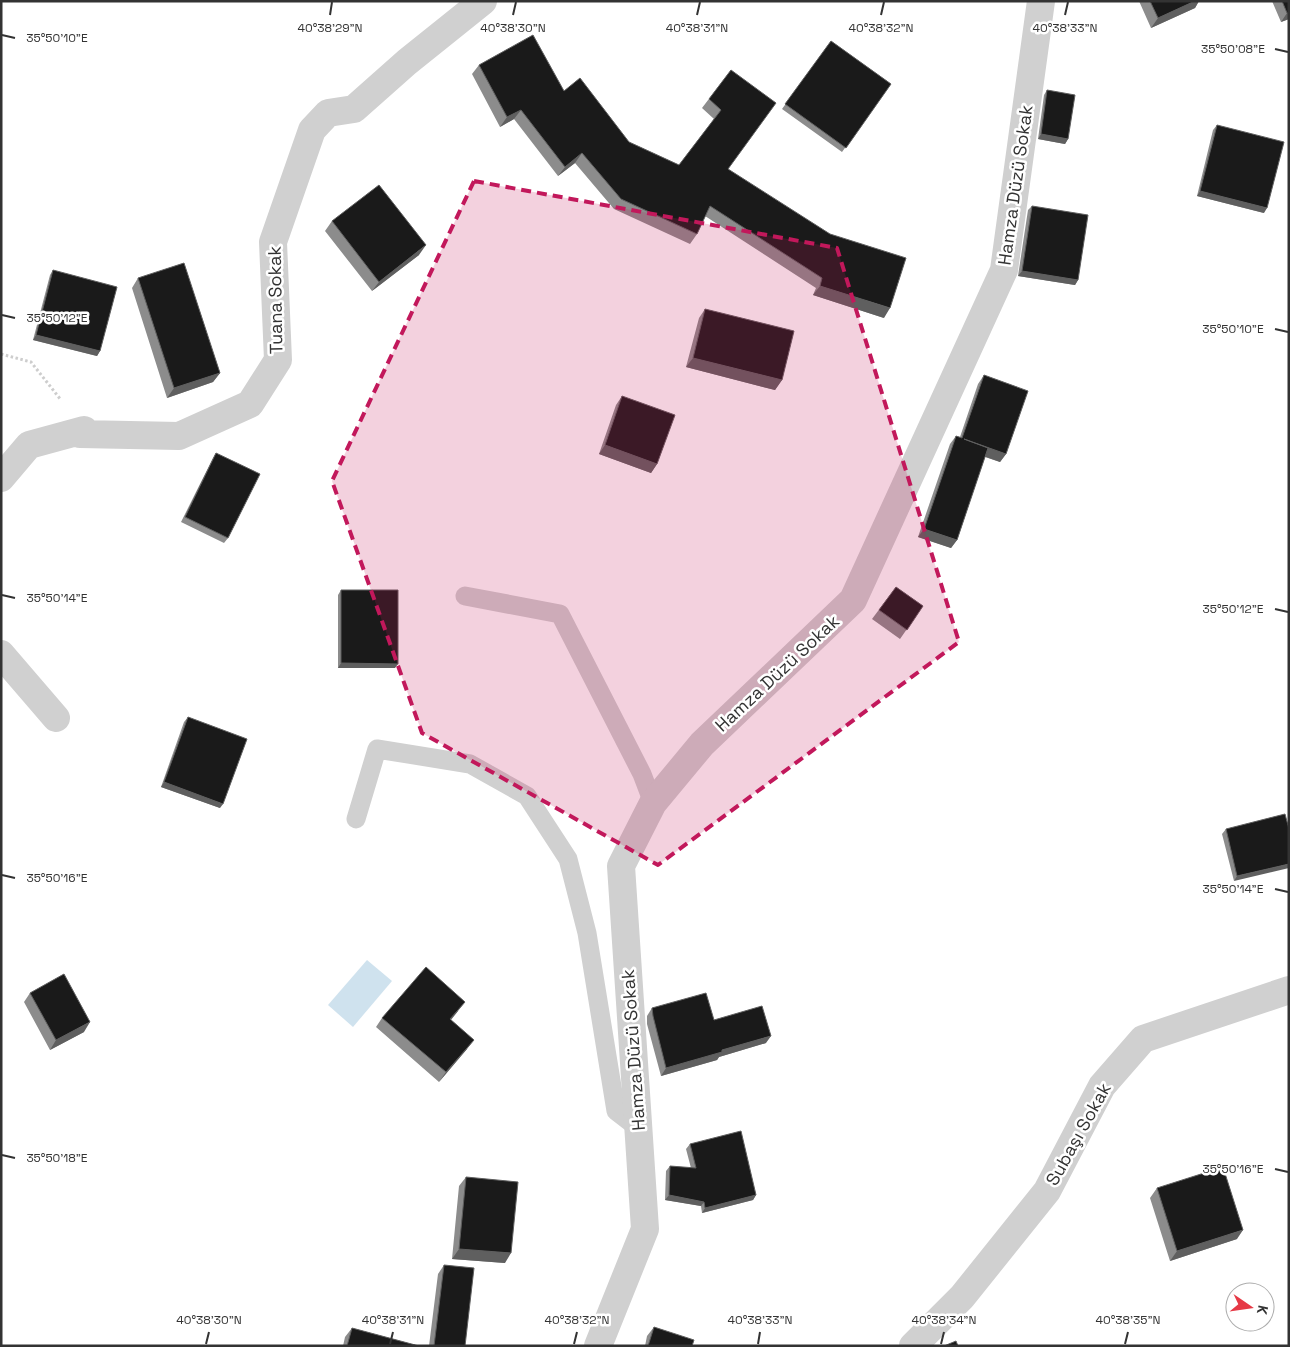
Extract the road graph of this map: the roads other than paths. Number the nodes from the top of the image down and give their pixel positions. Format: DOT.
graph roads {
  1 [pos="483,1"];
  2 [pos="1041,1"];
  3 [pos="1,478"];
  4 [pos="465,596"];
  5 [pos="1,654"];
  6 [pos="56,718"];
  7 [pos="652,802"];
  8 [pos="356,819"];
  9 [pos="1289,990"];
  10 [pos="638,1128"];
  11 [pos="598,1346"];
  12 [pos="913,1346"];
  1 -- 3 [label="street, Tuana Sokak"];
  2 -- 7 [label="street, Hamza Düzü Sokak"];
  4 -- 7 [label="lane"];
  5 -- 6 [label="street"];
  7 -- 10 [label="street, Hamza Düzü Sokak"];
  8 -- 10 [label="lane"];
  9 -- 12 [label="street, Subaşı Sokak"];
  10 -- 11 [label="street, Hamza Düzü Sokak"];
}
